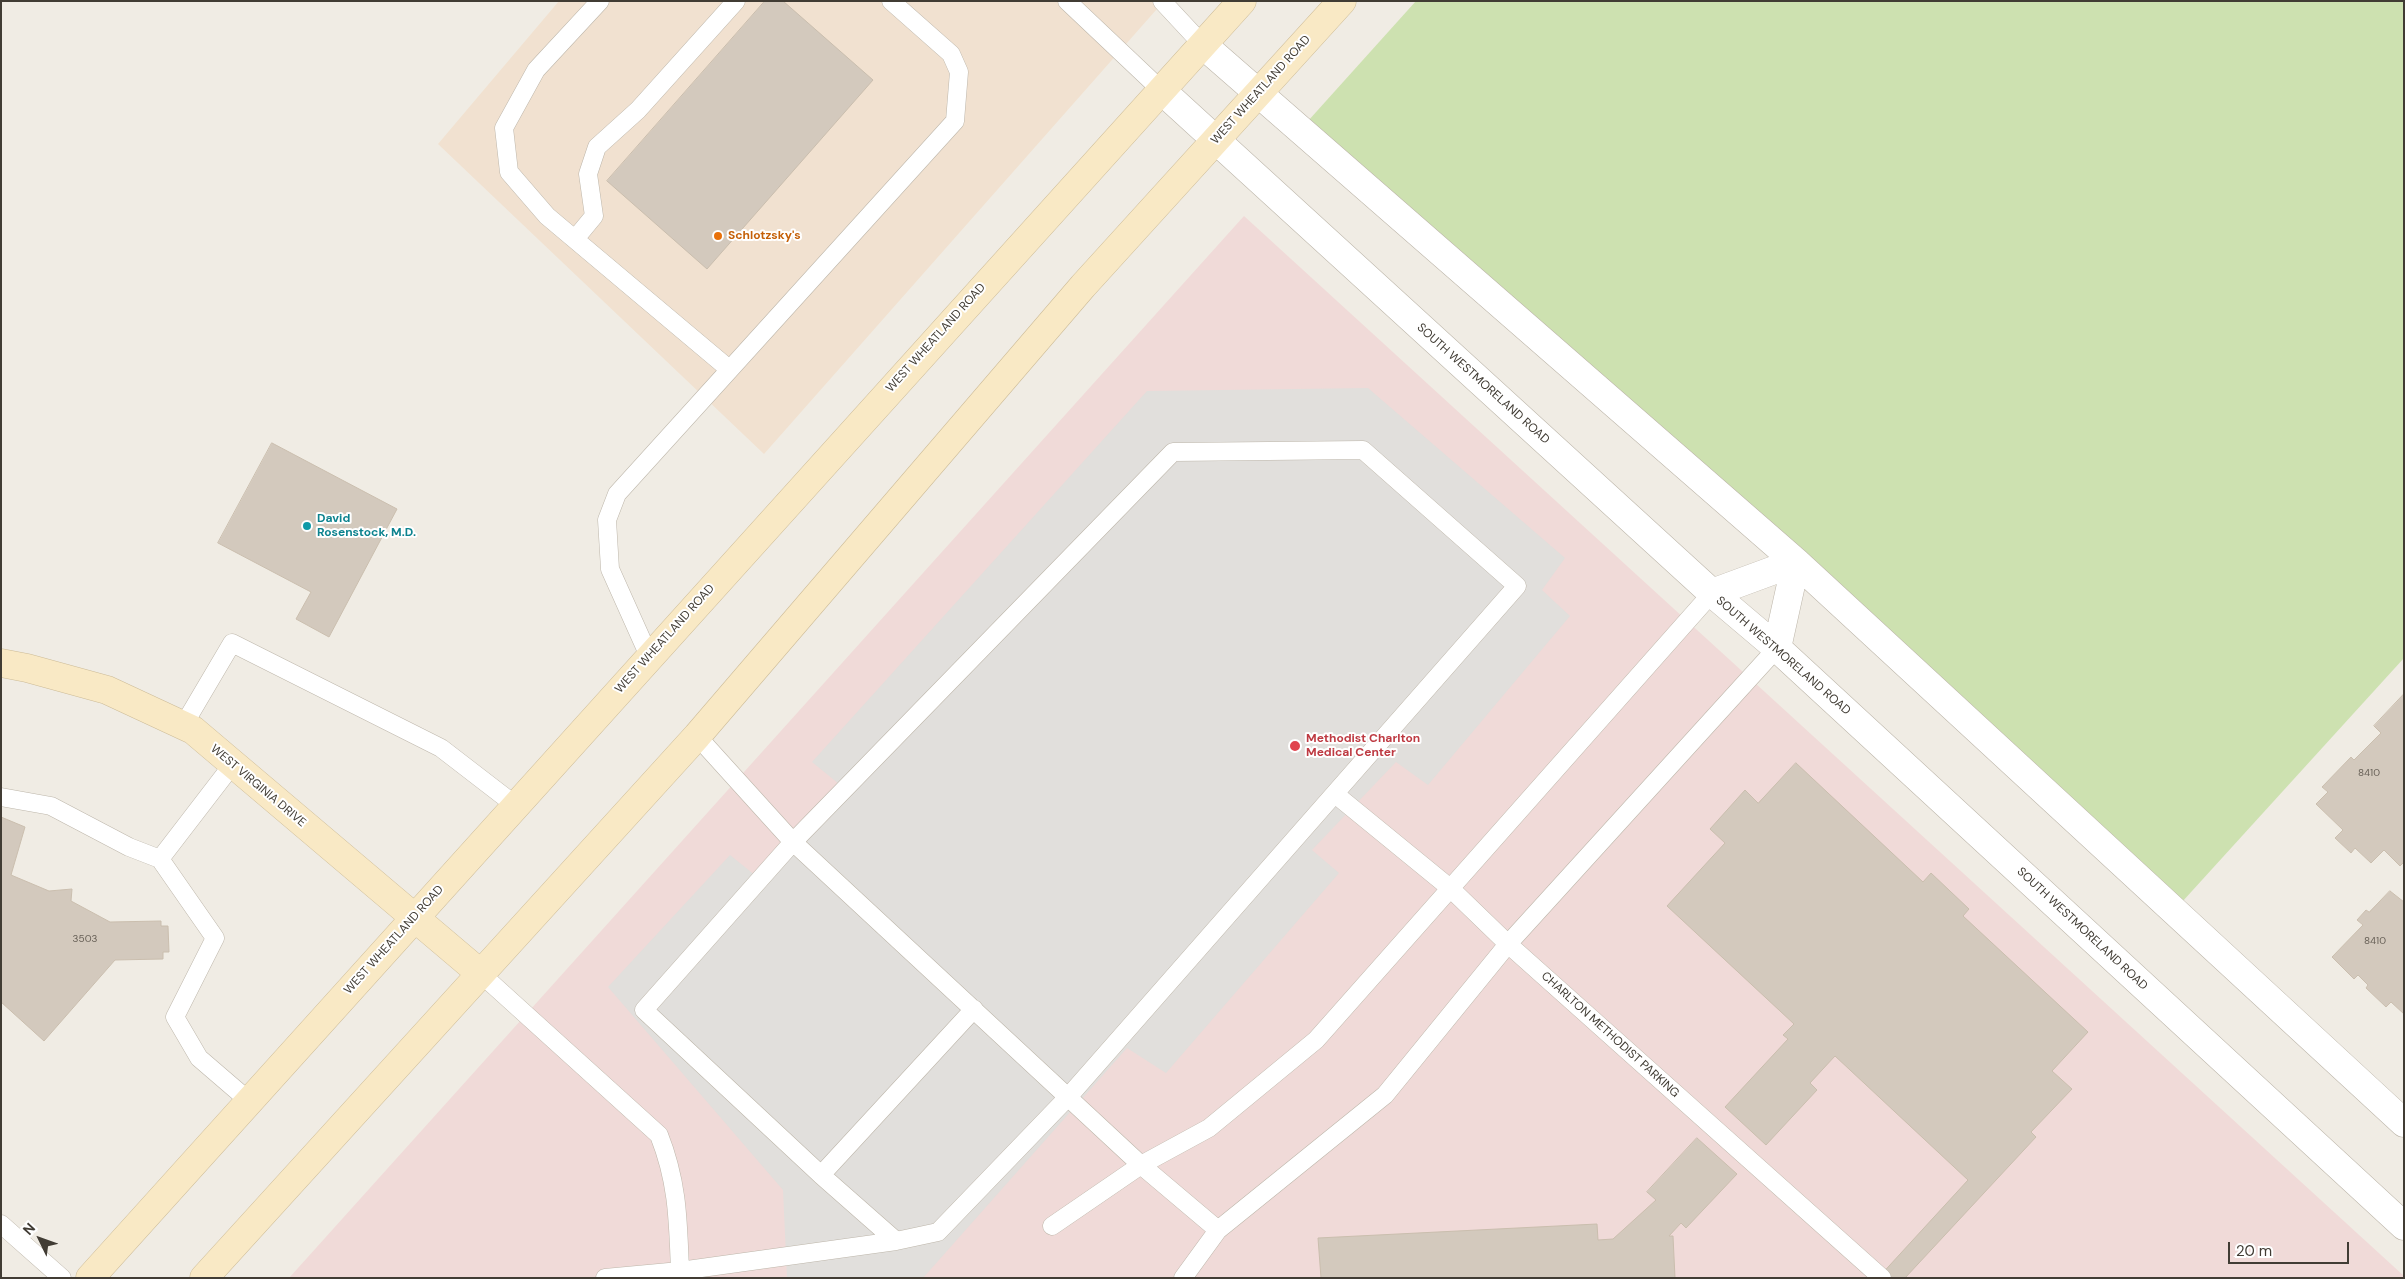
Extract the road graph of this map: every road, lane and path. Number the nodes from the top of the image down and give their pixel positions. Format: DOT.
graph roads {
  1 [pos="600,1"];
  2 [pos="736,1"];
  3 [pos="891,1"];
  4 [pos="1067,1"];
  5 [pos="1162,1"];
  6 [pos="1242,1"];
  7 [pos="1342,1"];
  8 [pos="1202,44"];
  9 [pos="1160,89"];
  10 [pos="1257,94"];
  11 [pos="1216,139"];
  12 [pos="575,239"];
  13 [pos="729,369"];
  14 [pos="1796,562"];
  15 [pos="1712,594"];
  16 [pos="1777,648"];
  17 [pos="649,656"];
  18 [pos="1,663"];
  19 [pos="183,726"];
  20 [pos="697,736"];
  21 [pos="233,764"];
  22 [pos="1335,794"];
  23 [pos="1,797"];
  24 [pos="515,805"];
  25 [pos="793,842"];
  26 [pos="160,859"];
  27 [pos="1450,888"];
  28 [pos="414,918"];
  29 [pos="1508,944"];
  30 [pos="480,973"];
  31 [pos="974,1009"];
  32 [pos="1069,1096"];
  33 [pos="249,1101"];
  34 [pos="2404,1123"];
  35 [pos="1141,1165"];
  36 [pos="821,1175"];
  37 [pos="1,1224"];
  38 [pos="1052,1226"];
  39 [pos="2404,1226"];
  40 [pos="1218,1230"];
  41 [pos="896,1241"];
  42 [pos="680,1271"];
  43 [pos="62,1278"];
  44 [pos="90,1278"];
  45 [pos="204,1278"];
  46 [pos="605,1278"];
  47 [pos="1183,1278"];
  48 [pos="1882,1278"];
  1 -- 12 [label="lane"];
  2 -- 12 [label="lane"];
  3 -- 13 [label="lane"];
  4 -- 9 [label="lane"];
  5 -- 8 [label="lane"];
  6 -- 8 [label="main road, WEST WHEATLAND ROAD"];
  7 -- 10 [label="main road, WEST WHEATLAND ROAD"];
  8 -- 9 [label="main road, WEST WHEATLAND ROAD"];
  8 -- 10 [label="street"];
  9 -- 11 [label="street, SOUTH WESTMORELAND ROAD"];
  9 -- 17 [label="main road, WEST WHEATLAND ROAD"];
  10 -- 11 [label="main road, WEST WHEATLAND ROAD"];
  10 -- 14 [label="street"];
  11 -- 15 [label="street, SOUTH WESTMORELAND ROAD"];
  11 -- 20 [label="main road, WEST WHEATLAND ROAD"];
  12 -- 13 [label="lane"];
  13 -- 17 [label="lane"];
  14 -- 15 [label="street"];
  14 -- 16 [label="street"];
  14 -- 34 [label="street"];
  15 -- 16 [label="street, SOUTH WESTMORELAND ROAD"];
  15 -- 27 [label="lane"];
  16 -- 29 [label="lane"];
  16 -- 39 [label="street, SOUTH WESTMORELAND ROAD"];
  17 -- 24 [label="main road, WEST WHEATLAND ROAD"];
  18 -- 19 [label="main road, WEST VIRGINIA DRIVE"];
  19 -- 21 [label="main road, WEST VIRGINIA DRIVE"];
  19 -- 24 [label="lane"];
  20 -- 25 [label="lane"];
  20 -- 30 [label="main road, WEST WHEATLAND ROAD"];
  21 -- 26 [label="lane"];
  21 -- 28 [label="main road, WEST VIRGINIA DRIVE"];
  22 -- 25 [label="lane"];
  22 -- 27 [label="lane, CHARLTON METHODIST PARKING"];
  22 -- 32 [label="lane"];
  23 -- 26 [label="lane"];
  24 -- 28 [label="main road, WEST WHEATLAND ROAD"];
  25 -- 31 [label="lane"];
  25 -- 36 [label="lane"];
  26 -- 33 [label="lane"];
  27 -- 29 [label="lane, CHARLTON METHODIST PARKING"];
  27 -- 35 [label="lane"];
  28 -- 30 [label="main road, WEST VIRGINIA DRIVE"];
  28 -- 33 [label="main road, WEST WHEATLAND ROAD"];
  29 -- 40 [label="lane"];
  29 -- 48 [label="lane, CHARLTON METHODIST PARKING"];
  30 -- 42 [label="lane"];
  30 -- 45 [label="main road, WEST WHEATLAND ROAD"];
  31 -- 32 [label="lane"];
  31 -- 36 [label="lane"];
  32 -- 35 [label="lane"];
  32 -- 41 [label="lane"];
  33 -- 44 [label="main road, WEST WHEATLAND ROAD"];
  35 -- 38 [label="lane"];
  35 -- 40 [label="lane"];
  36 -- 41 [label="lane"];
  37 -- 43 [label="lane"];
  40 -- 47 [label="lane"];
  41 -- 42 [label="lane"];
  42 -- 46 [label="lane"];
}
